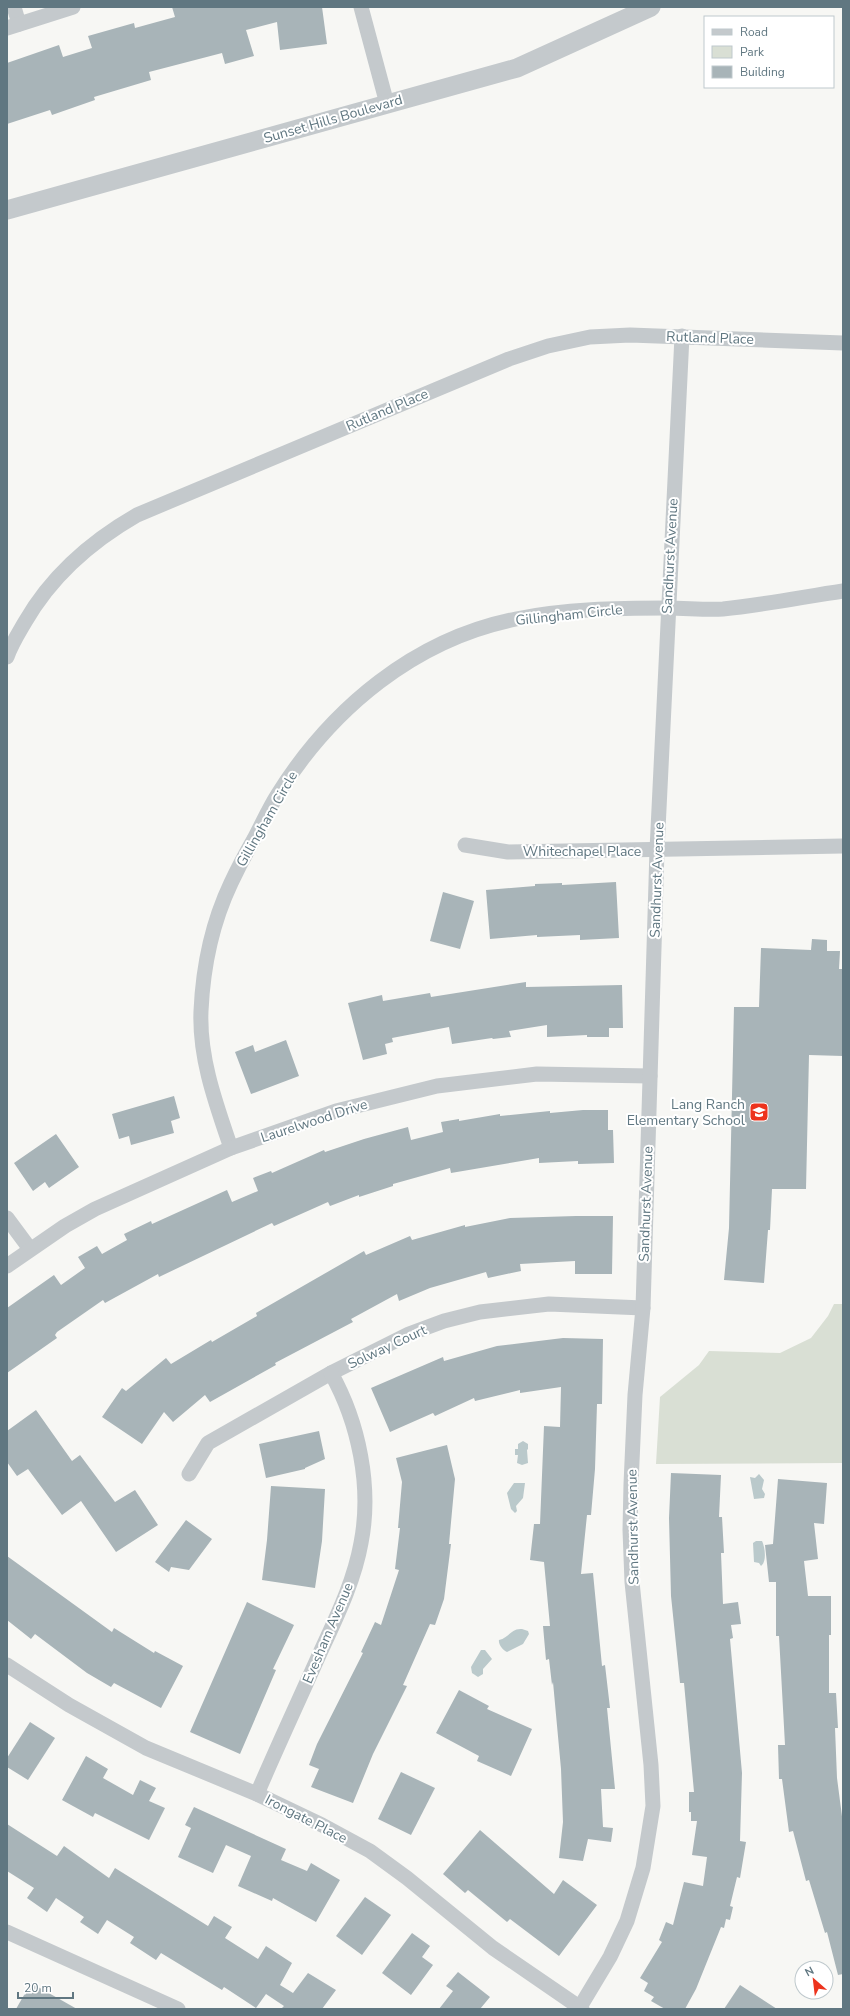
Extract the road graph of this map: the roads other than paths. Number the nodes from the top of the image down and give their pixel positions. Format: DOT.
graph roads {
  1 [pos="14,7"];
  2 [pos="73,7"];
  3 [pos="361,7"];
  4 [pos="651,7"];
  5 [pos="13,26"];
  6 [pos="386,104"];
  7 [pos="7,210"];
  8 [pos="682,336"];
  9 [pos="843,343"];
  10 [pos="843,591"];
  11 [pos="668,608"];
  12 [pos="7,658"];
  13 [pos="465,845"];
  14 [pos="843,846"];
  15 [pos="657,850"];
  16 [pos="650,1076"];
  17 [pos="231,1148"];
  18 [pos="7,1218"];
  19 [pos="30,1249"];
  20 [pos="7,1266"];
  21 [pos="643,1308"];
  22 [pos="331,1374"];
  23 [pos="189,1474"];
  24 [pos="7,1665"];
  25 [pos="257,1794"];
  26 [pos="7,1932"];
  27 [pos="581,2008"];
  28 [pos="178,2009"];
  1 -- 5 [label="street"];
  2 -- 5 [label="street"];
  3 -- 6 [label="street"];
  4 -- 6 [label="street, Sunset Hills Boulevard"];
  6 -- 7 [label="street, Sunset Hills Boulevard"];
  8 -- 9 [label="street, Rutland Place"];
  8 -- 11 [label="street, Sandhurst Avenue"];
  8 -- 12 [label="street, Rutland Place"];
  10 -- 11 [label="street, Gillingham Circle"];
  11 -- 15 [label="street, Sandhurst Avenue"];
  11 -- 17 [label="street, Gillingham Circle"];
  13 -- 15 [label="street, Whitechapel Place"];
  14 -- 15 [label="street, Whitechapel Place"];
  15 -- 16 [label="street, Sandhurst Avenue"];
  16 -- 17 [label="street, Laurelwood Drive"];
  16 -- 21 [label="street, Sandhurst Avenue"];
  17 -- 19 [label="street, Laurelwood Drive"];
  18 -- 19 [label="street"];
  19 -- 20 [label="street, Laurelwood Drive"];
  21 -- 22 [label="street, Solway Court"];
  21 -- 27 [label="street, Sandhurst Avenue"];
  22 -- 23 [label="street, Solway Court"];
  22 -- 25 [label="street, Evesham Avenue"];
  24 -- 25 [label="street, Irongate Place"];
  25 -- 27 [label="street, Irongate Place"];
  26 -- 28 [label="street"];
}
